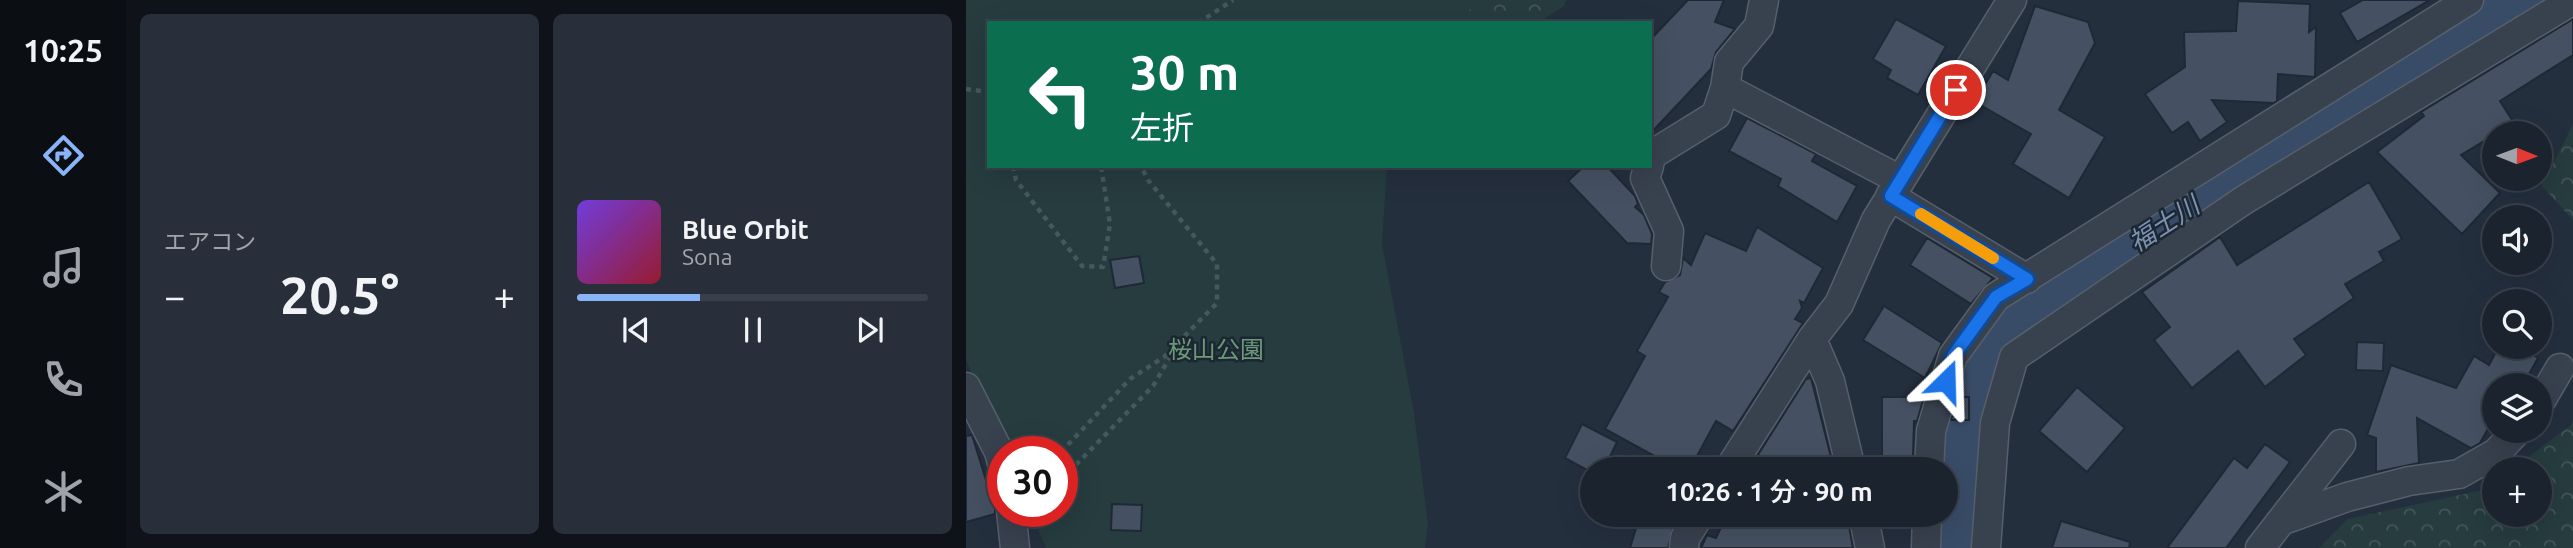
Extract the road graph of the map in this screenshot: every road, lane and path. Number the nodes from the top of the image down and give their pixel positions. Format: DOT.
graph roads {
  1 [pos="1233,0"];
  2 [pos="1764,0"];
  3 [pos="2012,0"];
  4 [pos="2469,0"];
  5 [pos="2572,0"];
  6 [pos="1201,21"];
  7 [pos="1725,88"];
  8 [pos="966,89"];
  9 [pos="987,92"];
  10 [pos="1652,156"];
  11 [pos="1013,168"];
  12 [pos="1101,168"];
  13 [pos="1142,168"];
  14 [pos="1648,168"];
  15 [pos="1896,188"];
  16 [pos="1666,266"];
  17 [pos="2027,279"];
  18 [pos="1812,339"];
  19 [pos="1180,341"];
  20 [pos="2560,368"];
  21 [pos="2552,382"];
  22 [pos="966,387"];
  23 [pos="991,436"];
  24 [pos="1076,436"];
  25 [pos="2506,443"];
  26 [pos="2340,444"];
  27 [pos="1737,457"];
  28 [pos="1848,457"];
  29 [pos="1930,457"];
  30 [pos="1078,463"];
  31 [pos="2281,521"];
  32 [pos="1013,527"];
  33 [pos="1692,527"];
  34 [pos="1866,527"];
  35 [pos="1927,527"];
  36 [pos="1015,548"];
  37 [pos="1684,548"];
  38 [pos="1870,548"];
  39 [pos="1926,548"];
  40 [pos="1986,548"];
  41 [pos="2260,548"];
  1 -- 6 [label="path"];
  2 -- 7 [label="street"];
  3 -- 15 [label="street"];
  4 -- 17 [label="street"];
  5 -- 40 [label="street"];
  7 -- 10 [label="street"];
  7 -- 15 [label="street"];
  8 -- 9 [label="path"];
  11 -- 12 [label="path"];
  13 -- 19 [label="path"];
  14 -- 16 [label="street"];
  15 -- 17 [label="street"];
  15 -- 18 [label="street"];
  17 -- 29 [label="street"];
  18 -- 27 [label="street"];
  18 -- 28 [label="street"];
  19 -- 24 [label="path"];
  19 -- 30 [label="path"];
  20 -- 21 [label="street"];
  22 -- 23 [label="street"];
  25 -- 31 [label="street"];
  26 -- 31 [label="street"];
  31 -- 41 [label="street"];
  32 -- 36 [label="street"];
  33 -- 37 [label="street"];
  34 -- 38 [label="street"];
  35 -- 39 [label="street"];
}
